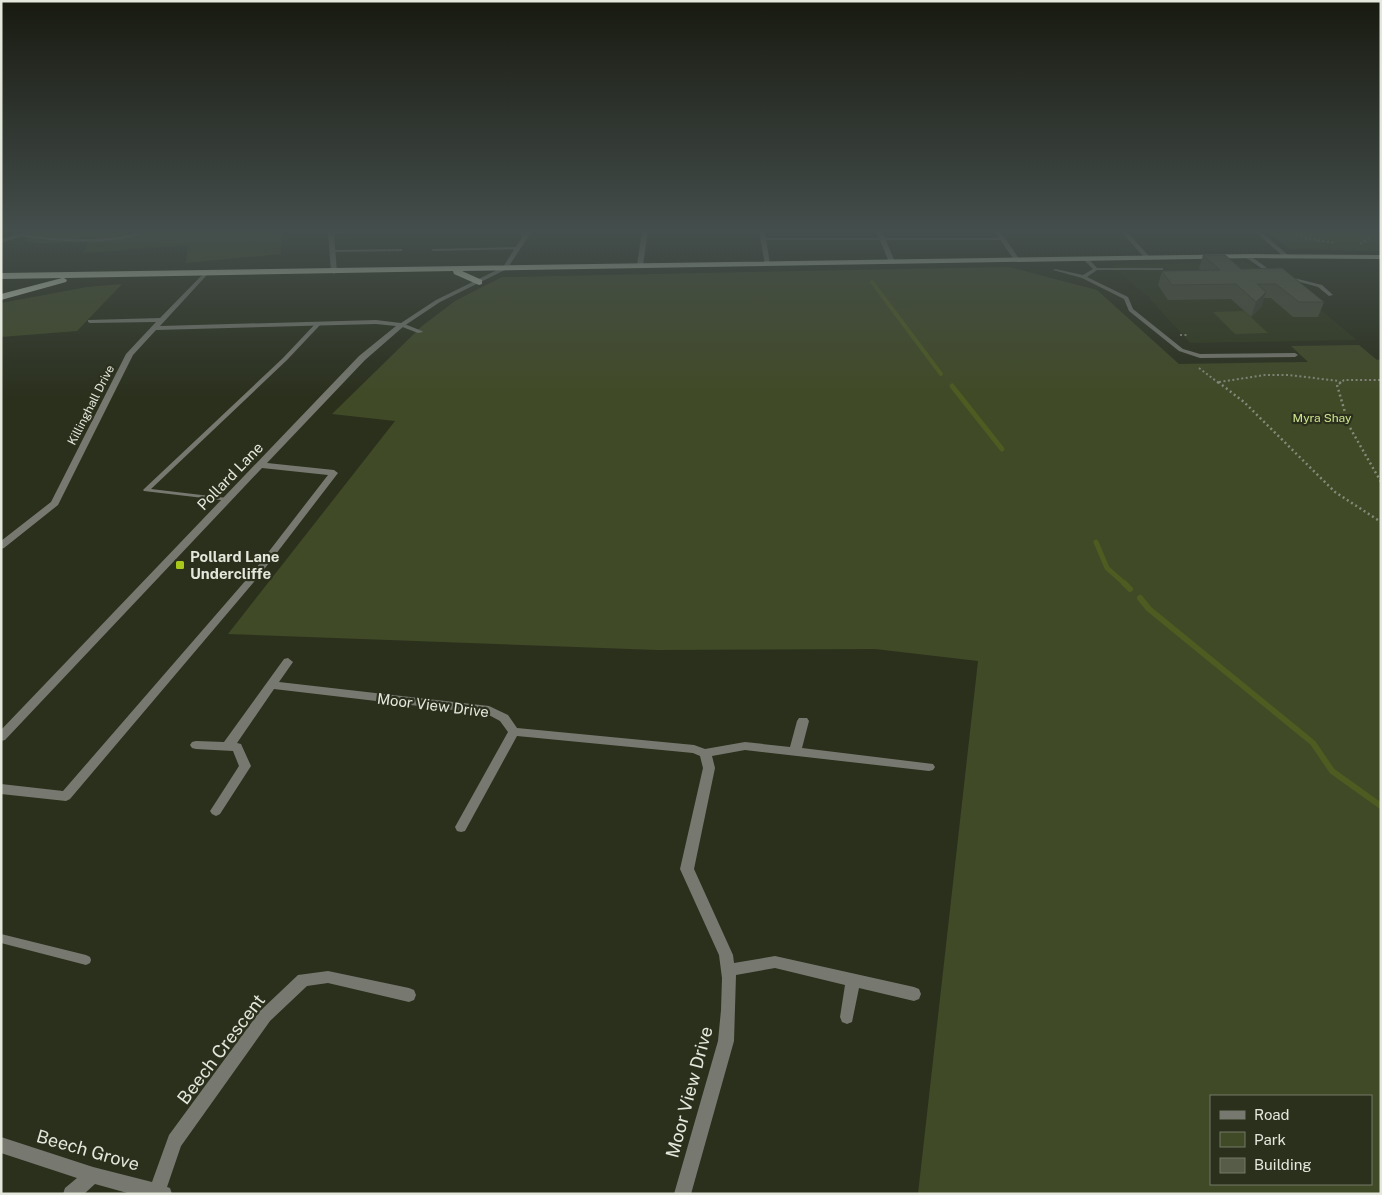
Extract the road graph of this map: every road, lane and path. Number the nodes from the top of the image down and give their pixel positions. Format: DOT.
graph roads {
  1 [pos="37,287"];
  2 [pos="192,287"];
  3 [pos="469,287"];
  4 [pos="1104,287"];
  5 [pos="1321,287"];
  6 [pos="1331,295"];
  7 [pos="1,297"];
  8 [pos="160,320"];
  9 [pos="90,321"];
  10 [pos="318,324"];
  11 [pos="402,325"];
  12 [pos="153,328"];
  13 [pos="420,332"];
  14 [pos="1188,335"];
  15 [pos="1162,336"];
  16 [pos="1295,355"];
  17 [pos="1194,364"];
  18 [pos="1381,380"];
  19 [pos="1339,381"];
  20 [pos="1218,382"];
  21 [pos="260,466"];
  22 [pos="1381,482"];
  23 [pos="227,500"];
  24 [pos="1381,522"];
  25 [pos="1,546"];
  26 [pos="288,662"];
  27 [pos="272,685"];
  28 [pos="803,721"];
  29 [pos="514,732"];
  30 [pos="1,737"];
  31 [pos="196,745"];
  32 [pos="228,746"];
  33 [pos="795,752"];
  34 [pos="705,753"];
  35 [pos="929,767"];
  36 [pos="1,789"];
  37 [pos="216,811"];
  38 [pos="461,827"];
  39 [pos="1,938"];
  40 [pos="86,960"];
  41 [pos="728,970"];
  42 [pos="854,980"];
  43 [pos="914,994"];
  44 [pos="408,995"];
  45 [pos="847,1017"];
  46 [pos="1,1145"];
  47 [pos="93,1175"];
  48 [pos="160,1192"];
  49 [pos="71,1194"];
  50 [pos="682,1194"];
  1 -- 7 [label="highway"];
  2 -- 8 [label="street, Killinghall Drive"];
  3 -- 11 [label="street, Pollard Lane"];
  4 -- 15 [label="lane"];
  5 -- 6 [label="lane"];
  8 -- 9 [label="street"];
  8 -- 12 [label="street, Killinghall Drive"];
  10 -- 11 [label="street"];
  10 -- 12 [label="street"];
  10 -- 23 [label="lane"];
  11 -- 13 [label="lane"];
  11 -- 21 [label="street, Pollard Lane"];
  12 -- 25 [label="street, Killinghall Drive"];
  14 -- 15 [label="path"];
  15 -- 16 [label="lane"];
  17 -- 20 [label="path"];
  18 -- 19 [label="path"];
  19 -- 20 [label="path"];
  19 -- 22 [label="path"];
  20 -- 24 [label="path"];
  21 -- 23 [label="street, Pollard Lane"];
  21 -- 36 [label="street"];
  23 -- 30 [label="street, Pollard Lane"];
  26 -- 27 [label="street"];
  27 -- 29 [label="street, Moor View Drive"];
  27 -- 32 [label="street"];
  28 -- 33 [label="street"];
  29 -- 34 [label="street"];
  29 -- 38 [label="street"];
  31 -- 32 [label="street"];
  32 -- 37 [label="street"];
  33 -- 34 [label="street"];
  33 -- 35 [label="street"];
  34 -- 41 [label="street, Moor View Drive"];
  39 -- 40 [label="lane"];
  41 -- 42 [label="street"];
  41 -- 50 [label="street, Moor View Drive"];
  42 -- 43 [label="street"];
  42 -- 45 [label="street"];
  44 -- 48 [label="street, Beech Crescent"];
  46 -- 47 [label="street, Beech Grove"];
  47 -- 48 [label="street, Beech Grove"];
  47 -- 49 [label="street"];
}
